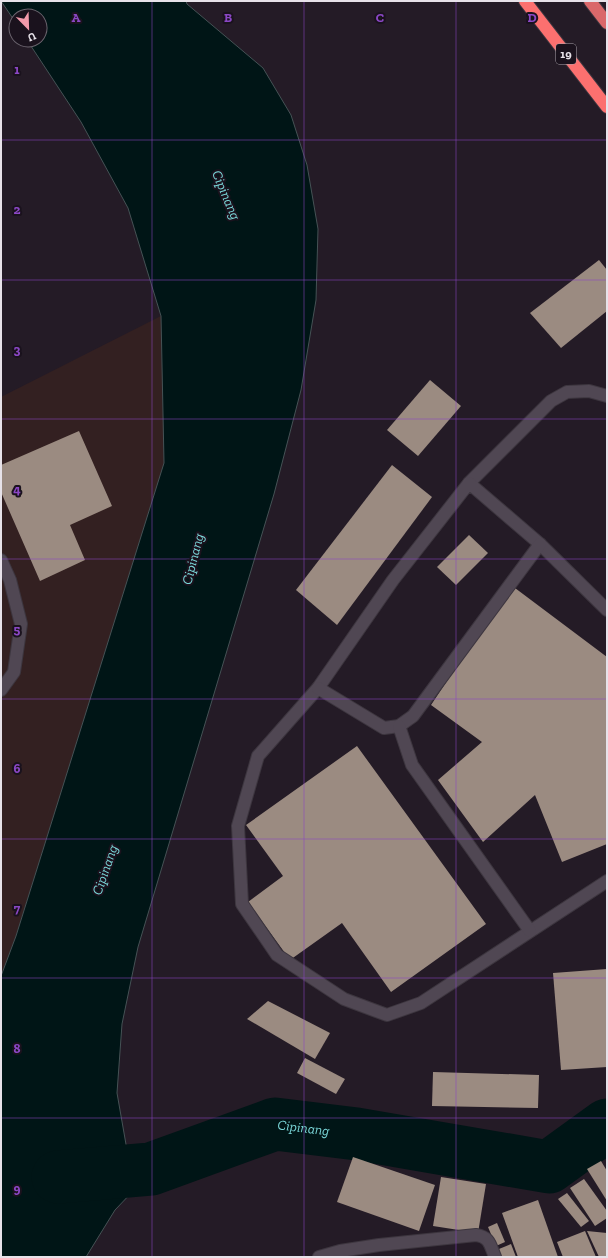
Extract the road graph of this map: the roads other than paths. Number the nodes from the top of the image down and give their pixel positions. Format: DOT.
graph roads {
  1 [pos="524,1"];
  2 [pos="590,1"];
  3 [pos="607,23"];
  4 [pos="607,107"];
  5 [pos="607,396"];
  6 [pos="469,483"];
  7 [pos="540,544"];
  8 [pos="1,560"];
  9 [pos="607,610"];
  10 [pos="318,688"];
  11 [pos="1,690"];
  12 [pos="399,726"];
  13 [pos="607,881"];
  14 [pos="530,932"];
  15 [pos="319,1257"];
  16 [pos="494,1257"];
  1 -- 4 [label="highway, 19"];
  2 -- 3 [label="highway"];
  5 -- 6 [label="street"];
  6 -- 7 [label="street"];
  6 -- 10 [label="street"];
  7 -- 9 [label="street"];
  7 -- 12 [label="street"];
  8 -- 11 [label="street"];
  10 -- 12 [label="street"];
  10 -- 14 [label="street"];
  12 -- 14 [label="street"];
  13 -- 14 [label="street"];
  15 -- 16 [label="street"];
}
